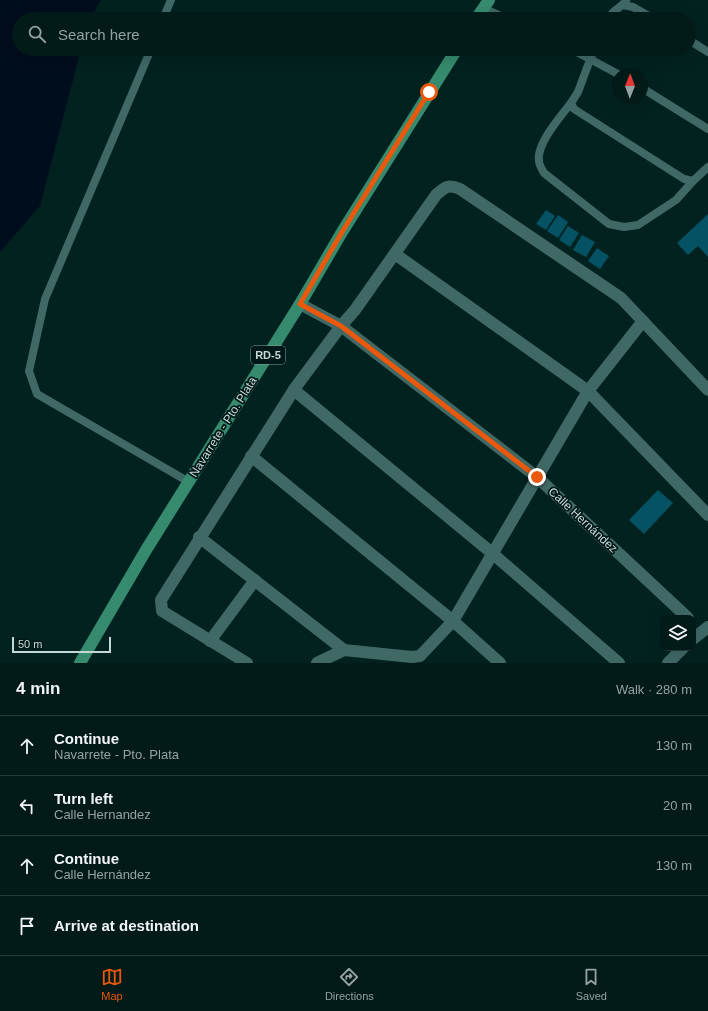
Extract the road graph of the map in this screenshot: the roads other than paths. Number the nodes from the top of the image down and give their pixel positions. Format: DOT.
graph roads {
  1 [pos="171,0"];
  2 [pos="625,2"];
  3 [pos="486,4"];
  4 [pos="166,12"];
  5 [pos="497,12"];
  6 [pos="612,12"];
  7 [pos="642,12"];
  8 [pos="696,44"];
  9 [pos="708,52"];
  10 [pos="148,56"];
  11 [pos="453,56"];
  12 [pos="586,56"];
  13 [pos="590,58"];
  14 [pos="612,71"];
  15 [pos="648,92"];
  16 [pos="571,103"];
  17 [pos="708,129"];
  18 [pos="708,167"];
  19 [pos="693,181"];
  20 [pos="395,254"];
  21 [pos="300,304"];
  22 [pos="643,321"];
  23 [pos="341,326"];
  24 [pos="294,390"];
  25 [pos="708,390"];
  26 [pos="588,391"];
  27 [pos="251,456"];
  28 [pos="537,477"];
  29 [pos="189,482"];
  30 [pos="708,515"];
  31 [pos="199,537"];
  32 [pos="492,554"];
  33 [pos="255,580"];
  34 [pos="685,615"];
  35 [pos="453,621"];
  36 [pos="210,641"];
  37 [pos="344,650"];
  38 [pos="680,651"];
  39 [pos="80,663"];
  40 [pos="247,663"];
  41 [pos="317,663"];
  42 [pos="500,663"];
  43 [pos="619,663"];
  44 [pos="668,663"];
  1 -- 4 [label="lane"];
  2 -- 6 [label="lane"];
  2 -- 7 [label="lane"];
  3 -- 5 [label="lane"];
  8 -- 9 [label="lane"];
  10 -- 29 [label="lane"];
  11 -- 21 [label="main road, Navarrete - Pto. Plata / RD-5"];
  12 -- 13 [label="lane"];
  13 -- 14 [label="lane"];
  13 -- 16 [label="lane"];
  15 -- 17 [label="lane"];
  16 -- 19 [label="lane"];
  16 -- 19 [label="lane"];
  18 -- 19 [label="lane"];
  20 -- 22 [label="street"];
  20 -- 23 [label="street"];
  20 -- 26 [label="street"];
  21 -- 23 [label="street, Calle Hernández"];
  21 -- 29 [label="main road, Navarrete - Pto. Plata / RD-5"];
  22 -- 25 [label="street"];
  22 -- 26 [label="street"];
  23 -- 24 [label="street"];
  23 -- 28 [label="street, Calle Hernández"];
  24 -- 27 [label="street"];
  24 -- 32 [label="street"];
  26 -- 28 [label="street"];
  26 -- 30 [label="street"];
  27 -- 31 [label="street"];
  27 -- 35 [label="street"];
  28 -- 32 [label="street"];
  28 -- 34 [label="street, Calle Hernández"];
  29 -- 39 [label="main road, Navarrete - Pto. Plata / RD-5"];
  31 -- 33 [label="street"];
  31 -- 36 [label="street"];
  32 -- 35 [label="street"];
  32 -- 43 [label="street"];
  33 -- 36 [label="street"];
  33 -- 37 [label="street"];
  35 -- 37 [label="street"];
  35 -- 42 [label="street"];
  36 -- 40 [label="street"];
  37 -- 41 [label="street"];
  38 -- 44 [label="street"];
}
